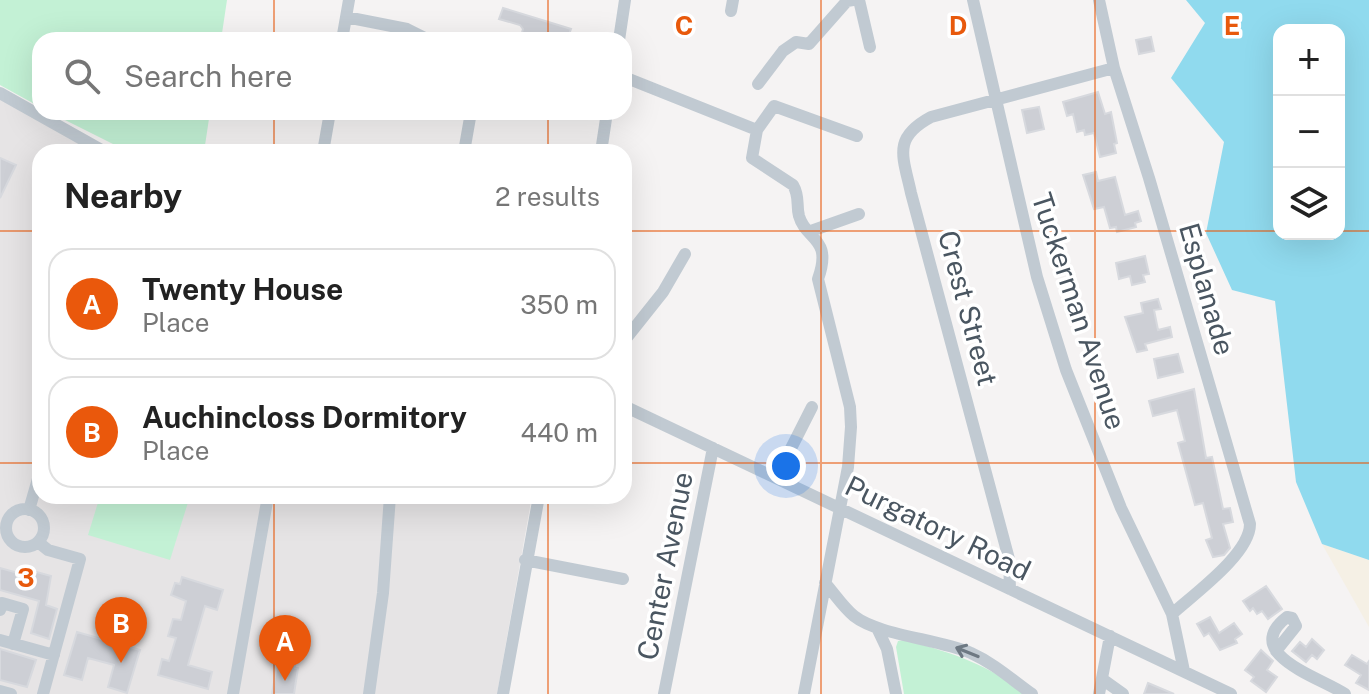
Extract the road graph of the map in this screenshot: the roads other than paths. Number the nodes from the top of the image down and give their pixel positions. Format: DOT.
graph roads {
  1 [pos="349,0"];
  2 [pos="625,0"];
  3 [pos="853,0"];
  4 [pos="859,0"];
  5 [pos="973,0"];
  6 [pos="1099,0"];
  7 [pos="346,17"];
  8 [pos="343,32"];
  9 [pos="413,32"];
  10 [pos="620,32"];
  11 [pos="870,47"];
  12 [pos="1114,68"];
  13 [pos="632,80"];
  14 [pos="758,84"];
  15 [pos="0,93"];
  16 [pos="995,98"];
  17 [pos="32,111"];
  18 [pos="48,120"];
  19 [pos="329,120"];
  20 [pos="470,120"];
  21 [pos="606,120"];
  22 [pos="757,130"];
  23 [pos="857,136"];
  24 [pos="91,144"];
  25 [pos="324,144"];
  26 [pos="465,144"];
  27 [pos="602,144"];
  28 [pos="859,214"];
  29 [pos="811,231"];
  30 [pos="685,254"];
  31 [pos="632,331"];
  32 [pos="812,407"];
  33 [pos="632,410"];
  34 [pos="713,448"];
  35 [pos="776,478"];
  36 [pos="32,500"];
  37 [pos="267,504"];
  38 [pos="389,504"];
  39 [pos="537,504"];
  40 [pos="840,507"];
  41 [pos="29,510"];
  42 [pos="38,542"];
  43 [pos="525,560"];
  44 [pos="623,579"];
  45 [pos="825,583"];
  46 [pos="1010,589"];
  47 [pos="0,610"];
  48 [pos="821,611"];
  49 [pos="1172,614"];
  50 [pos="853,615"];
  51 [pos="878,630"];
  52 [pos="1110,636"];
  53 [pos="7,642"];
  54 [pos="1276,651"];
  55 [pos="54,655"];
  56 [pos="1184,671"];
  57 [pos="1102,679"];
  58 [pos="0,691"];
  59 [pos="11,694"];
  60 [pos="43,694"];
  61 [pos="233,694"];
  62 [pos="369,694"];
  63 [pos="503,694"];
  64 [pos="664,694"];
  65 [pos="804,694"];
  66 [pos="896,694"];
  67 [pos="1032,694"];
  68 [pos="1099,694"];
  69 [pos="1123,694"];
  70 [pos="1231,694"];
  71 [pos="1345,694"];
  1 -- 7 [label="street"];
  2 -- 10 [label="street"];
  3 -- 14 [label="street"];
  4 -- 11 [label="street"];
  5 -- 16 [label="street, Tuckerman Avenue"];
  6 -- 12 [label="street, Esplanade"];
  7 -- 8 [label="street"];
  7 -- 9 [label="street"];
  12 -- 16 [label="street"];
  12 -- 49 [label="street, Esplanade"];
  13 -- 22 [label="street"];
  15 -- 17 [label="street"];
  16 -- 46 [label="street, Crest Street"];
  16 -- 49 [label="street, Tuckerman Avenue"];
  18 -- 24 [label="street"];
  19 -- 25 [label="street"];
  20 -- 26 [label="street"];
  21 -- 27 [label="street"];
  22 -- 23 [label="street"];
  22 -- 29 [label="street"];
  28 -- 29 [label="street"];
  29 -- 40 [label="street"];
  30 -- 31 [label="street"];
  32 -- 35 [label="street"];
  33 -- 34 [label="street, Purgatory Road"];
  34 -- 35 [label="street, Purgatory Road"];
  34 -- 64 [label="street, Center Avenue"];
  35 -- 40 [label="street, Purgatory Road"];
  36 -- 41 [label="street"];
  37 -- 61 [label="street"];
  38 -- 62 [label="street"];
  39 -- 43 [label="street"];
  40 -- 45 [label="street"];
  40 -- 46 [label="street, Purgatory Road"];
  41 -- 42 [label="street"];
  41 -- 42 [label="street"];
  42 -- 55 [label="street"];
  43 -- 44 [label="street"];
  43 -- 63 [label="street"];
  45 -- 48 [label="street"];
  45 -- 50 [label="street"];
  46 -- 52 [label="street, Purgatory Road"];
  47 -- 53 [label="street"];
  48 -- 50 [label="street"];
  48 -- 65 [label="street"];
  49 -- 56 [label="street, Tuckerman Avenue"];
  50 -- 51 [label="street"];
  51 -- 66 [label="street"];
  67 -- 51 [label="street, one-way"];
  52 -- 56 [label="street, Purgatory Road"];
  52 -- 57 [label="street"];
  53 -- 55 [label="street"];
  54 -- 71 [label="street"];
  55 -- 60 [label="street"];
  56 -- 70 [label="street, Purgatory Road"];
  57 -- 68 [label="street"];
  57 -- 69 [label="street"];
  58 -- 59 [label="street"];
}
